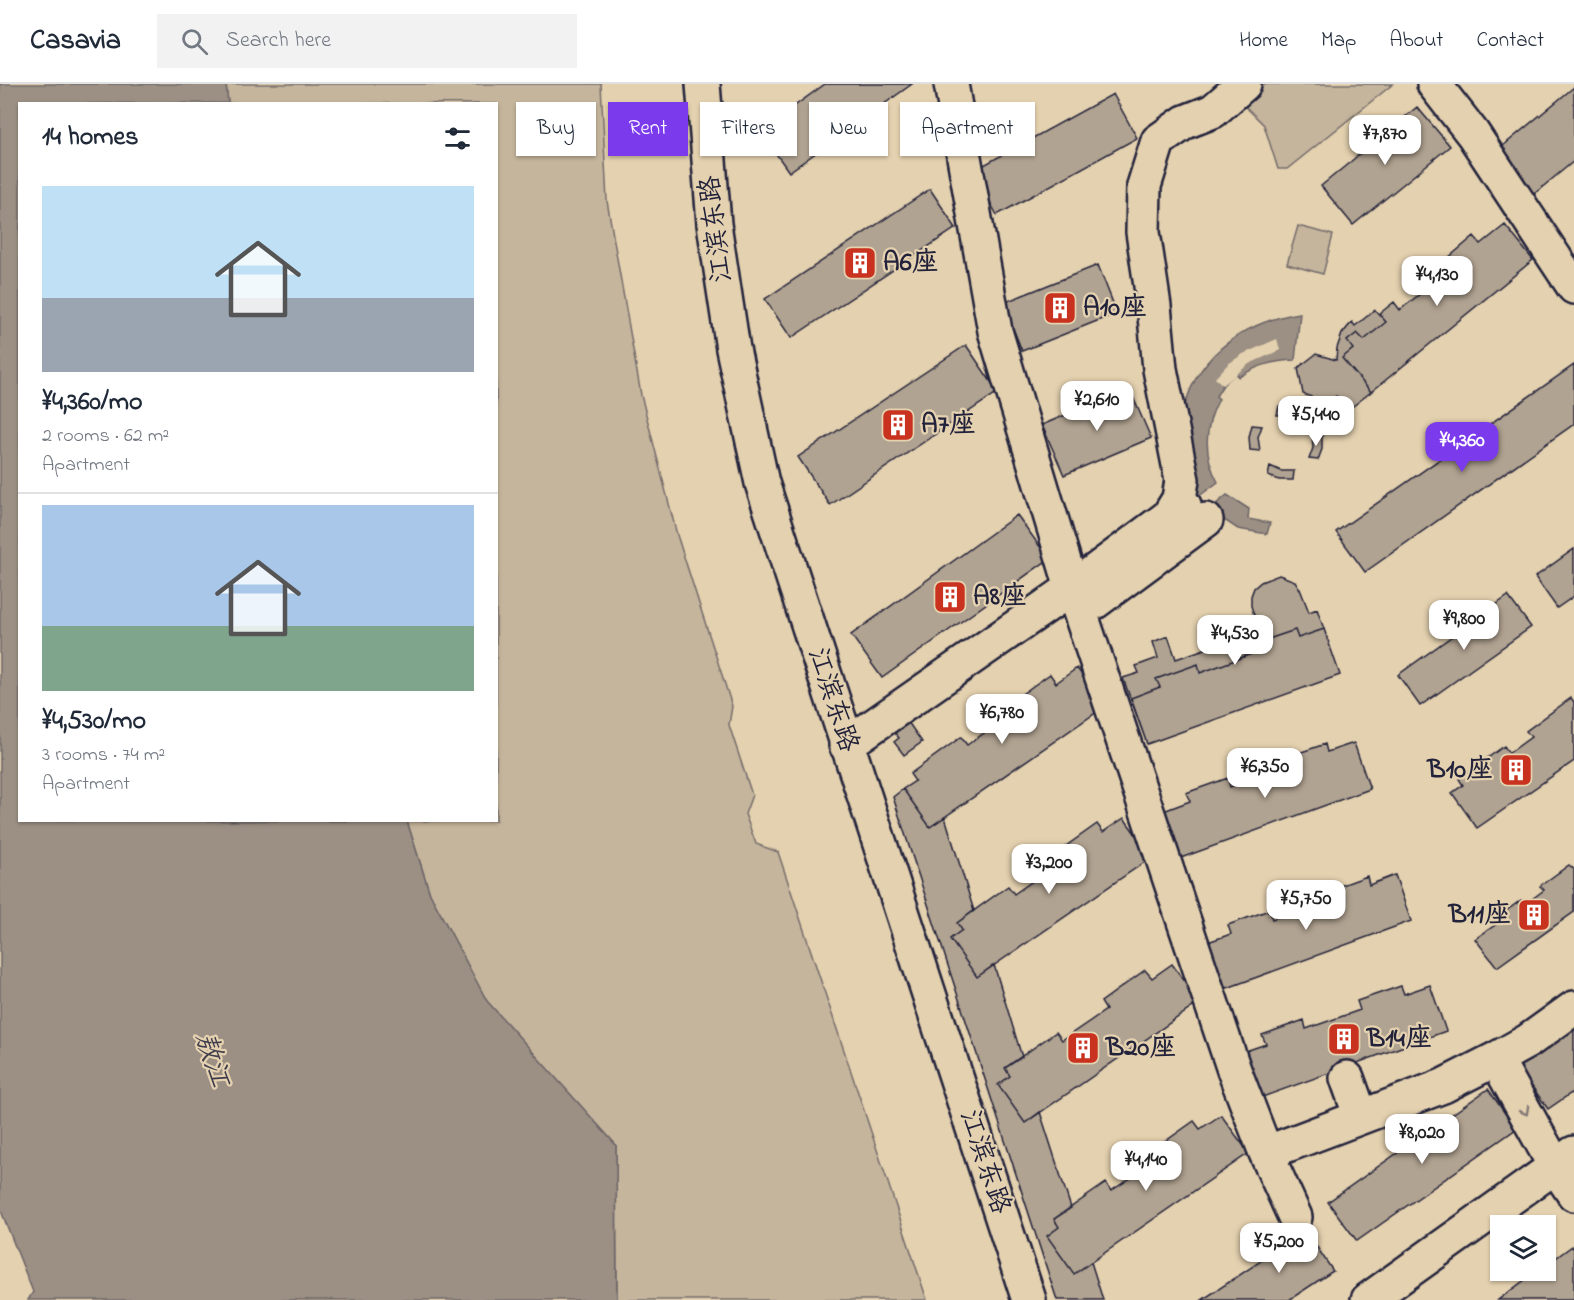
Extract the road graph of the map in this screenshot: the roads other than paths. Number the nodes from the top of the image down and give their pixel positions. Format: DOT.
graph roads {
  1 [pos="703,84"];
  2 [pos="951,84"];
  3 [pos="1244,84"];
  4 [pos="1434,84"];
  5 [pos="1574,287"];
  6 [pos="1082,601"];
  7 [pos="1122,681"];
  8 [pos="846,745"];
  9 [pos="1574,1008"];
  10 [pos="1496,1059"];
  11 [pos="1347,1078"];
  12 [pos="1361,1117"];
  13 [pos="1266,1153"];
  14 [pos="1564,1159"];
  15 [pos="1574,1194"];
  16 [pos="1295,1217"];
  17 [pos="1029,1300"];
  18 [pos="1368,1300"];
  1 -- 8 [label="street, 江滨东路"];
  2 -- 6 [label="street"];
  3 -- 6 [label="street"];
  4 -- 5 [label="street"];
  6 -- 7 [label="street"];
  6 -- 8 [label="street"];
  6 -- 13 [label="street"];
  8 -- 17 [label="street, 江滨东路"];
  9 -- 10 [label="street"];
  10 -- 12 [label="street"];
  10 -- 14 [label="street, one-way"];
  11 -- 12 [label="street"];
  12 -- 13 [label="street"];
  13 -- 16 [label="street"];
  14 -- 15 [label="street"];
  14 -- 18 [label="street"];
}
